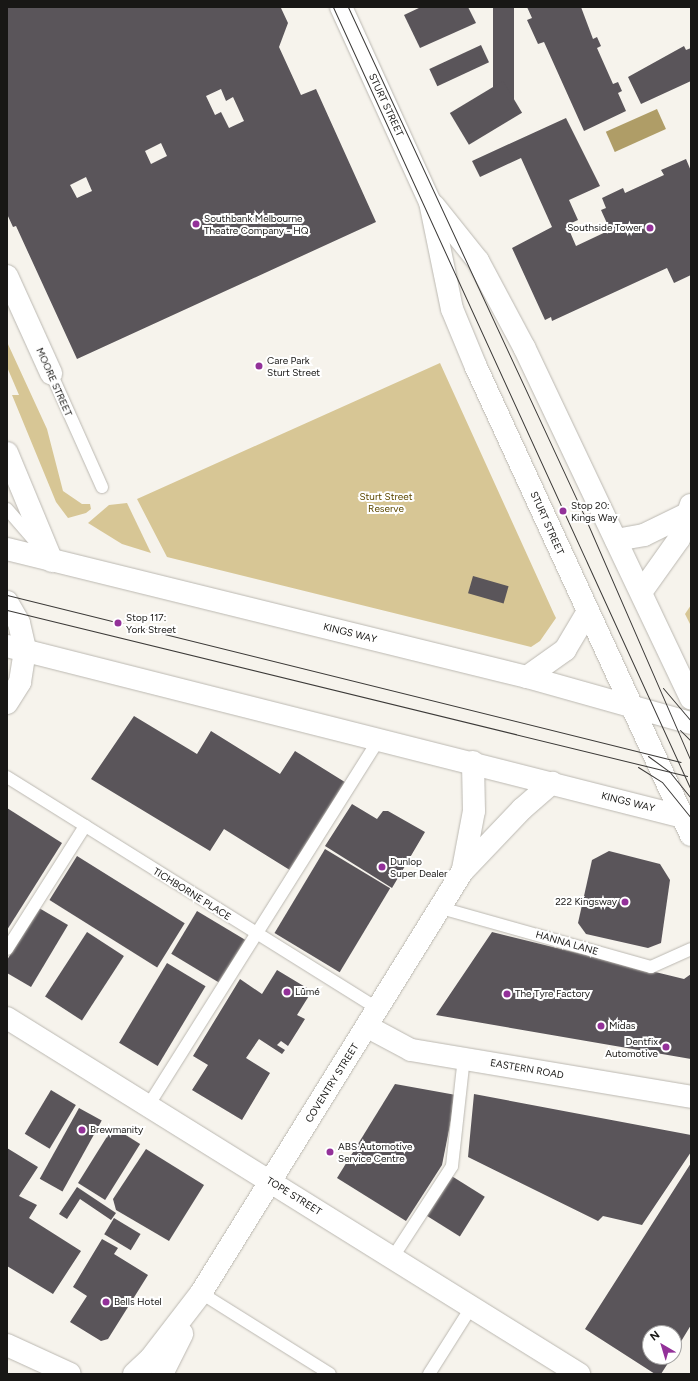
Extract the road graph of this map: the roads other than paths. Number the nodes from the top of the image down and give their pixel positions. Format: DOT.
graph roads {
  1 [pos="341,7"];
  2 [pos="430,202"];
  3 [pos="7,276"];
  4 [pos="50,373"];
  5 [pos="7,453"];
  6 [pos="102,487"];
  7 [pos="7,509"];
  8 [pos="689,510"];
  9 [pos="616,540"];
  10 [pos="7,549"];
  11 [pos="52,561"];
  12 [pos="642,591"];
  13 [pos="7,602"];
  14 [pos="587,613"];
  15 [pos="16,648"];
  16 [pos="527,677"];
  17 [pos="691,698"];
  18 [pos="7,704"];
  19 [pos="630,705"];
  20 [pos="691,724"];
  21 [pos="379,739"];
  22 [pos="473,762"];
  23 [pos="7,777"];
  24 [pos="552,783"];
  25 [pos="688,823"];
  26 [pos="84,826"];
  27 [pos="462,872"];
  28 [pos="441,908"];
  29 [pos="258,935"];
  30 [pos="7,949"];
  31 [pos="691,949"];
  32 [pos="7,1018"];
  33 [pos="373,1018"];
  34 [pos="464,1058"];
  35 [pos="691,1098"];
  36 [pos="148,1106"];
  37 [pos="271,1181"];
  38 [pos="393,1257"];
  39 [pos="201,1293"];
  40 [pos="472,1306"];
  41 [pos="11,1347"];
  42 [pos="41,1374"];
  43 [pos="70,1374"];
  44 [pos="134,1374"];
  45 [pos="162,1374"];
  46 [pos="330,1374"];
  47 [pos="429,1374"];
  48 [pos="579,1374"];
  1 -- 2 [label="main road, STURT STREET"];
  2 -- 9 [label="main road, STURT STREET"];
  2 -- 14 [label="main road, STURT STREET"];
  3 -- 4 [label="main road, MOORE STREET"];
  4 -- 6 [label="lane, MOORE STREET"];
  5 -- 11 [label="main road"];
  7 -- 11 [label="lane"];
  8 -- 9 [label="main road"];
  8 -- 12 [label="main road"];
  9 -- 12 [label="main road, STURT STREET"];
  10 -- 11 [label="main road, KINGS WAY"];
  11 -- 16 [label="main road, KINGS WAY"];
  12 -- 17 [label="main road, STURT STREET"];
  13 -- 15 [label="main road"];
  14 -- 16 [label="main road"];
  14 -- 19 [label="main road, STURT STREET"];
  15 -- 18 [label="main road"];
  15 -- 21 [label="main road, KINGS WAY"];
  16 -- 19 [label="main road, KINGS WAY"];
  19 -- 20 [label="main road, KINGS WAY"];
  19 -- 25 [label="main road, STURT STREET"];
  21 -- 22 [label="main road, KINGS WAY"];
  21 -- 29 [label="lane"];
  22 -- 24 [label="main road, KINGS WAY"];
  22 -- 27 [label="main road, COVENTRY STREET"];
  23 -- 26 [label="lane, TICHBORNE PLACE"];
  24 -- 25 [label="main road, KINGS WAY"];
  24 -- 27 [label="main road, COVENTRY STREET"];
  26 -- 29 [label="lane, TICHBORNE PLACE"];
  26 -- 30 [label="lane"];
  27 -- 28 [label="main road, COVENTRY STREET"];
  28 -- 31 [label="lane, HANNA LANE"];
  28 -- 33 [label="main road, COVENTRY STREET"];
  29 -- 33 [label="lane, TICHBORNE PLACE"];
  29 -- 36 [label="lane"];
  32 -- 36 [label="main road, TOPE STREET"];
  33 -- 34 [label="main road, EASTERN ROAD"];
  33 -- 37 [label="main road, COVENTRY STREET"];
  34 -- 35 [label="main road, EASTERN ROAD"];
  34 -- 38 [label="lane"];
  36 -- 37 [label="main road, TOPE STREET"];
  37 -- 38 [label="main road, TOPE STREET"];
  37 -- 39 [label="main road, COVENTRY STREET"];
  38 -- 40 [label="main road, TOPE STREET"];
  39 -- 44 [label="main road, COVENTRY STREET"];
  39 -- 45 [label="main road, COVENTRY STREET"];
  39 -- 46 [label="lane"];
  40 -- 47 [label="lane"];
  40 -- 48 [label="main road, TOPE STREET"];
  41 -- 42 [label="main road"];
  41 -- 43 [label="main road"];
}
